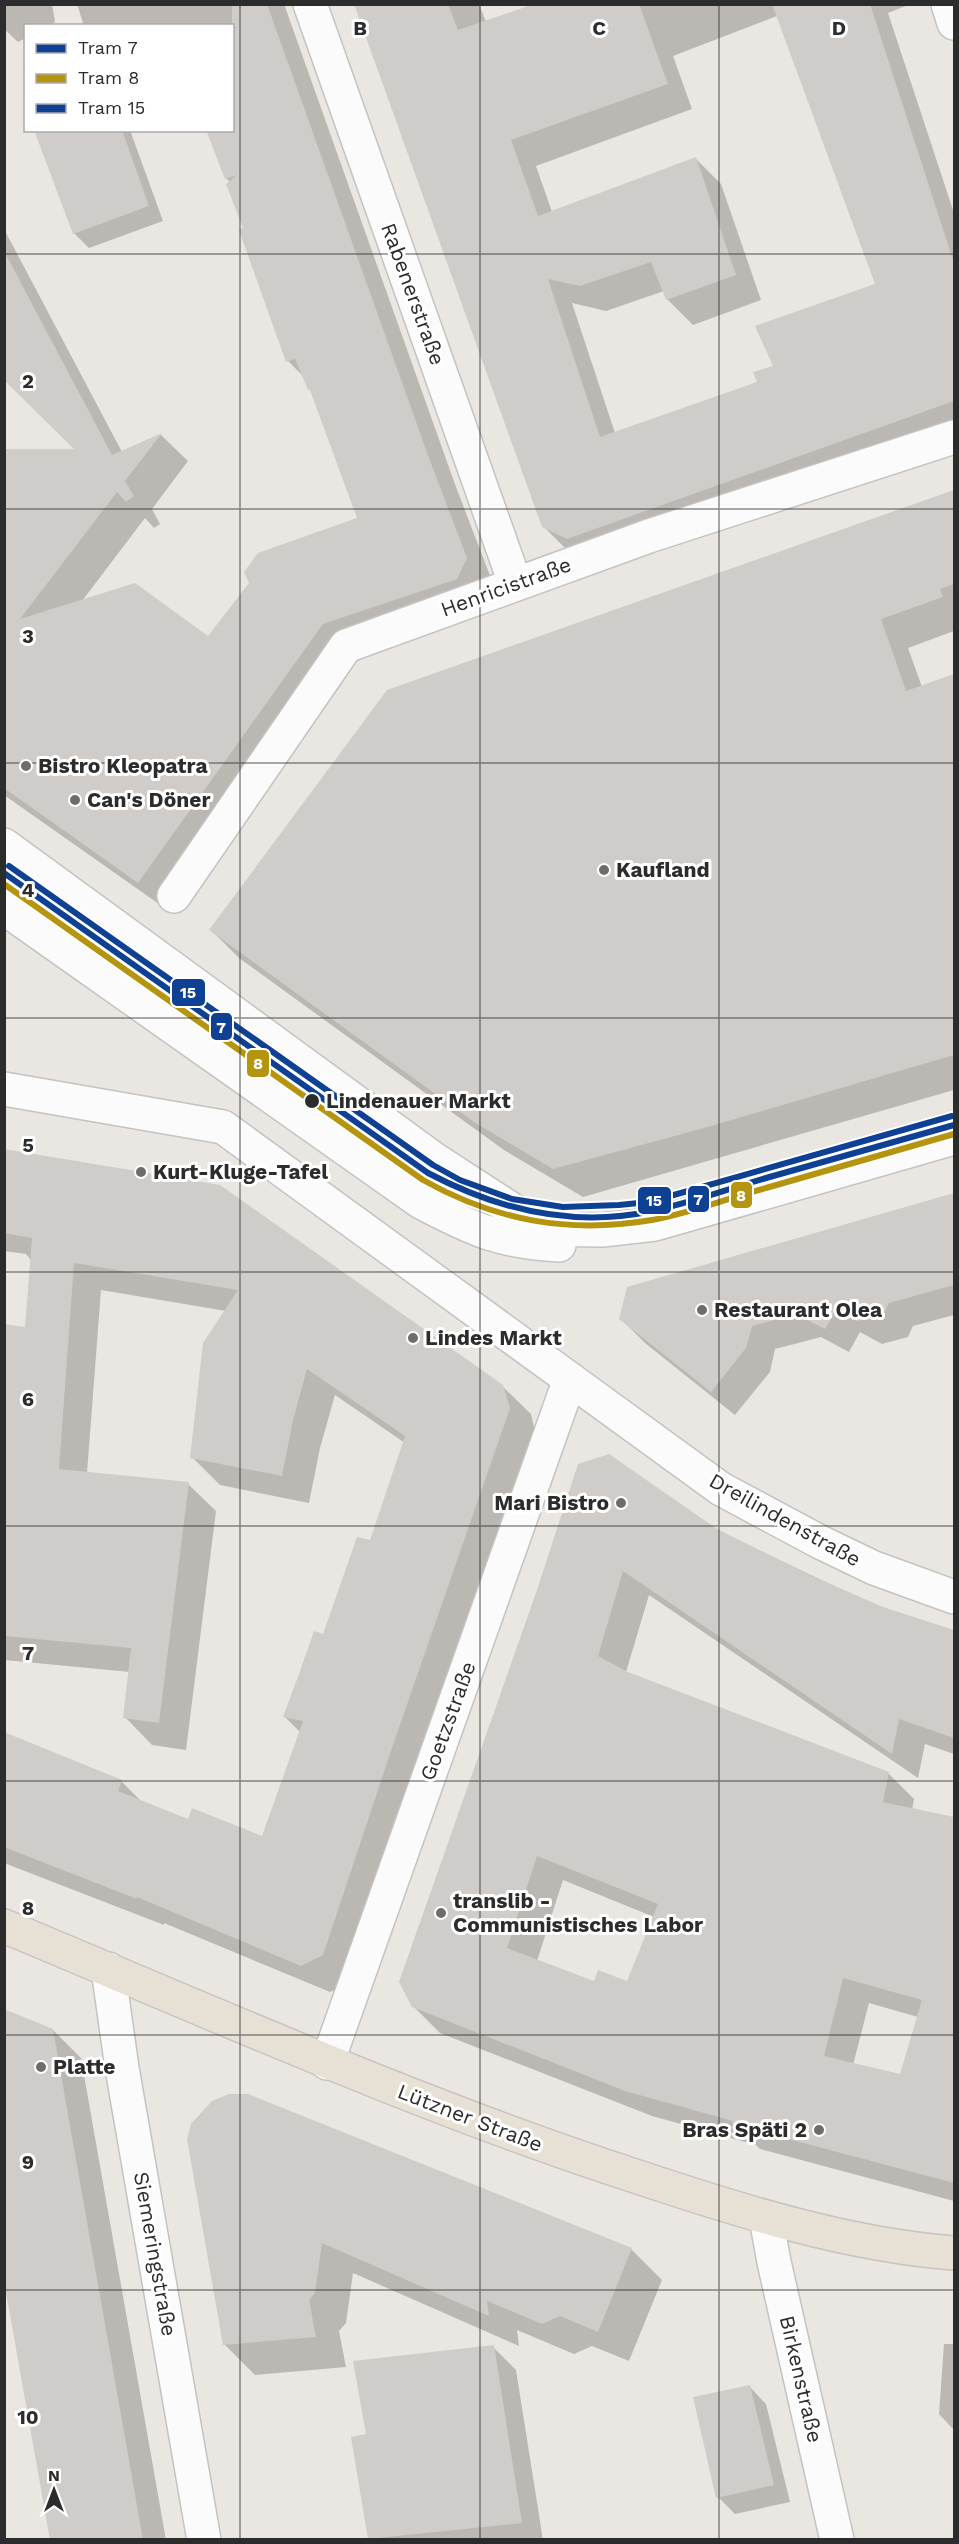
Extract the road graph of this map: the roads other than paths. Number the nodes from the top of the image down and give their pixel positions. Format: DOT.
graph roads {
  1 [pos="310,4"];
  2 [pos="948,4"];
  3 [pos="954,23"];
  4 [pos="954,437"];
  5 [pos="515,583"];
  6 [pos="4,845"];
  7 [pos="4,873"];
  8 [pos="174,896"];
  9 [pos="4,908"];
  10 [pos="4,1089"];
  11 [pos="954,1138"];
  12 [pos="511,1209"];
  13 [pos="549,1237"];
  14 [pos="570,1378"];
  15 [pos="954,1597"];
  16 [pos="4,1926"];
  17 [pos="108,1969"];
  18 [pos="327,2063"];
  19 [pos="766,2218"];
  20 [pos="954,2253"];
  21 [pos="204,2540"];
  22 [pos="837,2540"];
  1 -- 5 [label="street, Rabenerstraße"];
  2 -- 3 [label="street"];
  4 -- 5 [label="street, Henricistraße"];
  5 -- 8 [label="street, Henricistraße"];
  6 -- 12 [label="street"];
  7 -- 12 [label="street"];
  9 -- 13 [label="street"];
  10 -- 14 [label="street"];
  11 -- 13 [label="street"];
  12 -- 13 [label="street"];
  14 -- 15 [label="street, Dreilindenstraße"];
  14 -- 18 [label="street, Goetzstraße"];
  16 -- 17 [label="main road, Lützner Straße"];
  17 -- 18 [label="main road, Lützner Straße"];
  17 -- 21 [label="street, Siemeringstraße"];
  18 -- 19 [label="main road, Lützner Straße"];
  19 -- 20 [label="main road, Lützner Straße"];
  19 -- 22 [label="street, Birkenstraße"];
}
